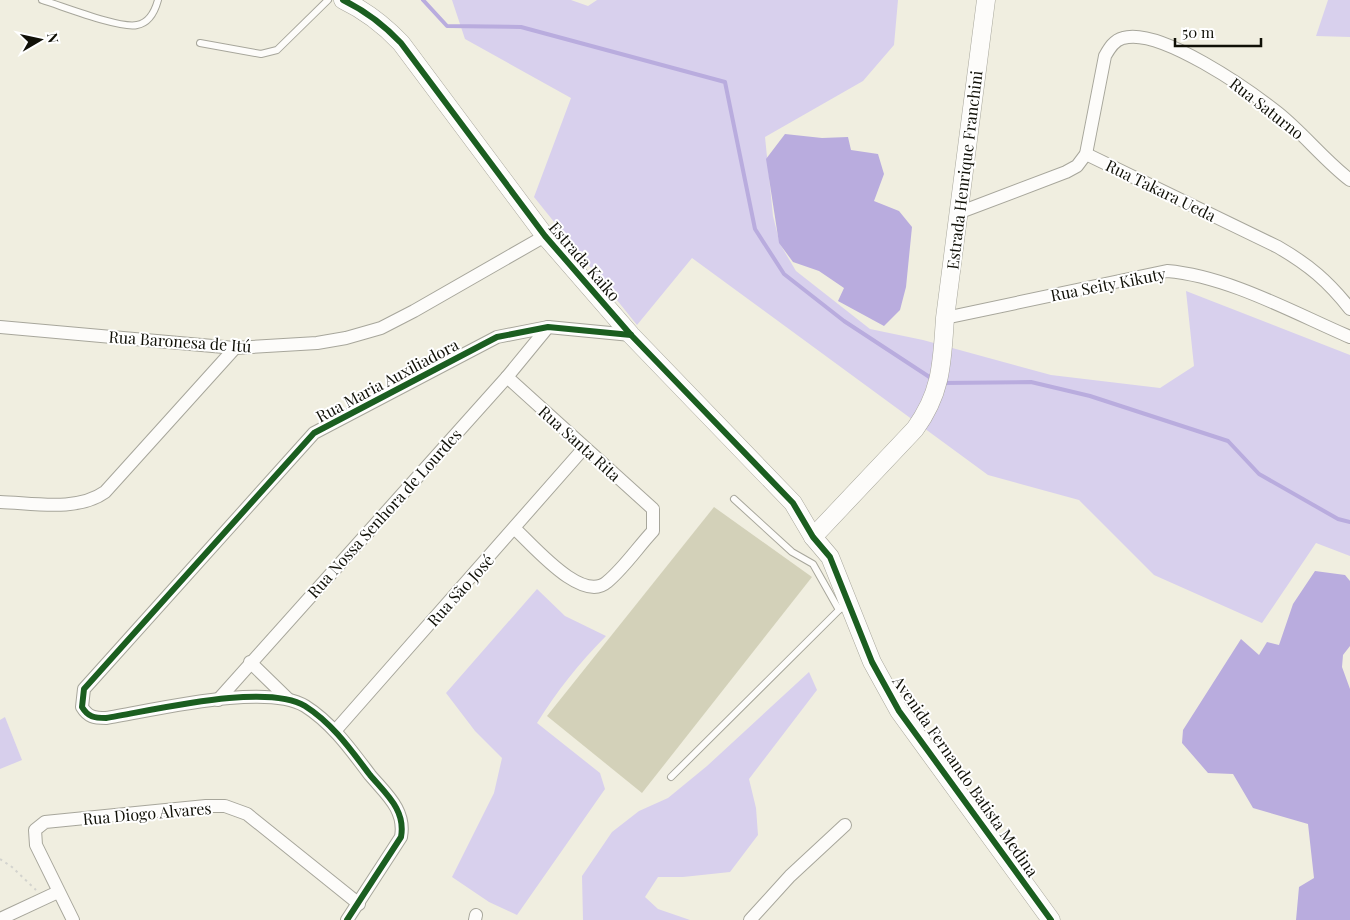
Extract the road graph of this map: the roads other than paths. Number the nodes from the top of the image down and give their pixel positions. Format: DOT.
graph roads {
  1 [pos="42,0"];
  2 [pos="158,0"];
  3 [pos="328,0"];
  4 [pos="343,0"];
  5 [pos="986,0"];
  6 [pos="200,43"];
  7 [pos="1086,154"];
  8 [pos="1350,180"];
  9 [pos="958,212"];
  10 [pos="544,236"];
  11 [pos="1350,309"];
  12 [pos="945,318"];
  13 [pos="548,326"];
  14 [pos="0,327"];
  15 [pos="631,335"];
  16 [pos="1350,337"];
  17 [pos="235,348"];
  18 [pos="507,377"];
  19 [pos="584,448"];
  20 [pos="734,499"];
  21 [pos="0,502"];
  22 [pos="515,528"];
  23 [pos="813,537"];
  24 [pos="843,606"];
  25 [pos="250,662"];
  26 [pos="288,698"];
  27 [pos="218,700"];
  28 [pos="335,731"];
  29 [pos="671,777"];
  30 [pos="845,826"];
  31 [pos="58,892"];
  32 [pos="359,904"];
  33 [pos="0,919"];
  34 [pos="73,920"];
  35 [pos="347,920"];
  36 [pos="750,920"];
  37 [pos="1050,920"];
  1 -- 2 [label="lane"];
  3 -- 6 [label="lane"];
  4 -- 10 [label="street, Estrada Kaiko"];
  5 -- 9 [label="street, Estrada Henrique Franchini"];
  7 -- 8 [label="street, Rua Saturno"];
  7 -- 9 [label="street, Rua Takara Ueda"];
  7 -- 11 [label="street, Rua Takara Ueda"];
  9 -- 12 [label="street, Estrada Henrique Franchini"];
  10 -- 15 [label="street, Estrada Kaiko"];
  10 -- 17 [label="street, Rua Baronesa de Itú"];
  12 -- 16 [label="street, Rua Seity Kikuty"];
  12 -- 23 [label="street, Estrada Henrique Franchini"];
  13 -- 15 [label="street, Rua Maria Auxiliadora"];
  13 -- 18 [label="street, Rua Nossa Senhora de Lourdes"];
  13 -- 27 [label="street, Rua Maria Auxiliadora"];
  14 -- 17 [label="street, Rua Baronesa de Itú"];
  15 -- 23 [label="street, Estrada Kaiko"];
  17 -- 21 [label="street"];
  18 -- 19 [label="street, Rua Santa Rita"];
  18 -- 25 [label="street, Rua Nossa Senhora de Lourdes"];
  19 -- 22 [label="street, Rua São José"];
  19 -- 22 [label="street, Rua Santa Rita"];
  20 -- 24 [label="lane"];
  22 -- 28 [label="street, Rua São José"];
  23 -- 24 [label="street, Avenida Fernando Batista Medina"];
  24 -- 29 [label="lane"];
  24 -- 37 [label="street, Avenida Fernando Batista Medina"];
  25 -- 26 [label="street"];
  25 -- 27 [label="street, Rua Nossa Senhora de Lourdes"];
  26 -- 27 [label="street"];
  26 -- 28 [label="street"];
  28 -- 32 [label="street"];
  30 -- 36 [label="street"];
  31 -- 32 [label="street, Rua Diogo Alvares"];
  31 -- 33 [label="street"];
  31 -- 34 [label="street, Rua Diogo Alvares"];
  32 -- 35 [label="street"];
}
